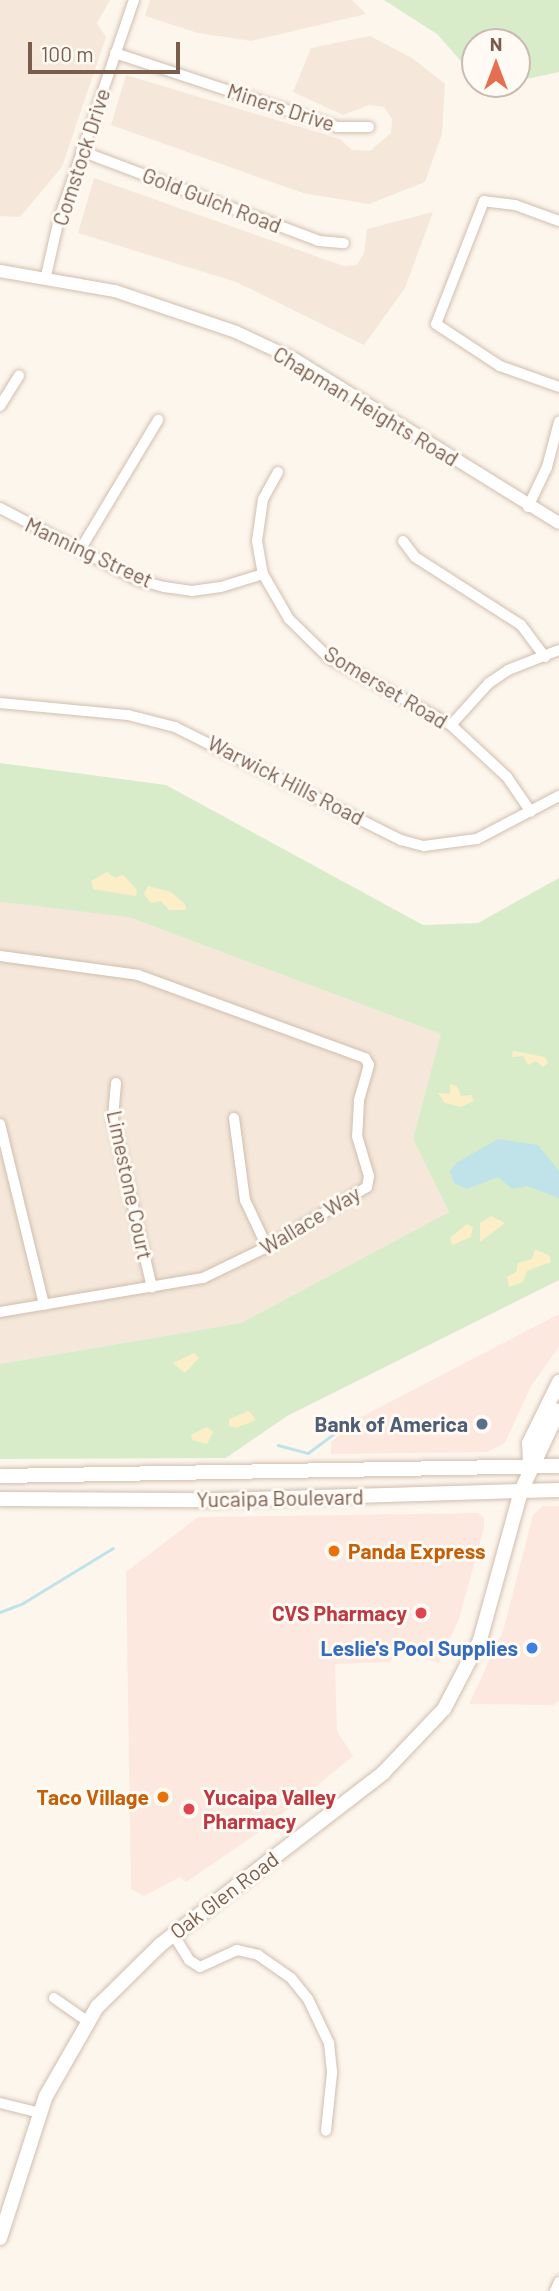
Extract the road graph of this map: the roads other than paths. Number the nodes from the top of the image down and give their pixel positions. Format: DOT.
graph roads {
  1 [pos="135,0"];
  2 [pos="115,52"];
  3 [pos="369,127"];
  4 [pos="81,151"];
  5 [pos="559,221"];
  6 [pos="344,243"];
  7 [pos="0,271"];
  8 [pos="46,276"];
  9 [pos="19,376"];
  10 [pos="559,387"];
  11 [pos="0,406"];
  12 [pos="159,420"];
  13 [pos="559,422"];
  14 [pos="278,472"];
  15 [pos="528,507"];
  16 [pos="0,508"];
  17 [pos="559,523"];
  18 [pos="403,541"];
  19 [pos="80,550"];
  20 [pos="262,574"];
  21 [pos="559,650"];
  22 [pos="545,657"];
  23 [pos="0,703"];
  24 [pos="451,725"];
  25 [pos="559,796"];
  26 [pos="531,812"];
  27 [pos="0,956"];
  28 [pos="116,1083"];
  29 [pos="233,1118"];
  30 [pos="0,1124"];
  31 [pos="267,1247"];
  32 [pos="152,1288"];
  33 [pos="44,1306"];
  34 [pos="0,1312"];
  35 [pos="559,1382"];
  36 [pos="559,1410"];
  37 [pos="530,1466"];
  38 [pos="559,1466"];
  39 [pos="0,1476"];
  40 [pos="559,1490"];
  41 [pos="521,1491"];
  42 [pos="0,1499"];
  43 [pos="173,1934"];
  44 [pos="54,1998"];
  45 [pos="87,2021"];
  46 [pos="0,2103"];
  47 [pos="40,2113"];
  48 [pos="326,2131"];
  49 [pos="0,2238"];
  50 [pos="559,2282"];
  51 [pos="555,2291"];
  1 -- 2 [label="street, Comstock Drive"];
  2 -- 3 [label="street, Miners Drive"];
  2 -- 4 [label="street, Comstock Drive"];
  4 -- 6 [label="street, Gold Gulch Road"];
  4 -- 8 [label="street, Comstock Drive"];
  5 -- 10 [label="street"];
  7 -- 8 [label="street, Chapman Heights Road"];
  8 -- 15 [label="street, Chapman Heights Road"];
  9 -- 11 [label="street"];
  12 -- 19 [label="street"];
  13 -- 15 [label="street"];
  14 -- 20 [label="street, Somerset Road"];
  15 -- 17 [label="street, Chapman Heights Road"];
  16 -- 19 [label="street, Manning Street"];
  18 -- 22 [label="street"];
  19 -- 20 [label="street, Manning Street"];
  20 -- 24 [label="street, Somerset Road"];
  21 -- 22 [label="street"];
  22 -- 24 [label="street"];
  23 -- 26 [label="street, Warwick Hills Road"];
  24 -- 26 [label="street, Somerset Road"];
  25 -- 26 [label="street, Warwick Hills Road"];
  27 -- 31 [label="street, Wallace Way"];
  28 -- 32 [label="street, Limestone Court"];
  29 -- 31 [label="street"];
  30 -- 33 [label="street"];
  31 -- 32 [label="street, Wallace Way"];
  32 -- 33 [label="street, Wallace Way"];
  33 -- 34 [label="street, Wallace Way"];
  35 -- 37 [label="main road, Oak Glen Road"];
  36 -- 37 [label="main road, Oak Glen Road"];
  37 -- 38 [label="main road, Yucaipa Boulevard"];
  37 -- 39 [label="main road, Yucaipa Boulevard"];
  37 -- 41 [label="main road, Oak Glen Road"];
  40 -- 41 [label="main road, Yucaipa Boulevard"];
  41 -- 42 [label="main road, Yucaipa Boulevard"];
  41 -- 43 [label="main road, Oak Glen Road"];
  43 -- 45 [label="main road, Oak Glen Road"];
  43 -- 48 [label="street"];
  44 -- 45 [label="street"];
  45 -- 47 [label="main road, Oak Glen Road"];
  46 -- 47 [label="street"];
  47 -- 49 [label="main road, Oak Glen Road"];
  50 -- 51 [label="street"];
}
